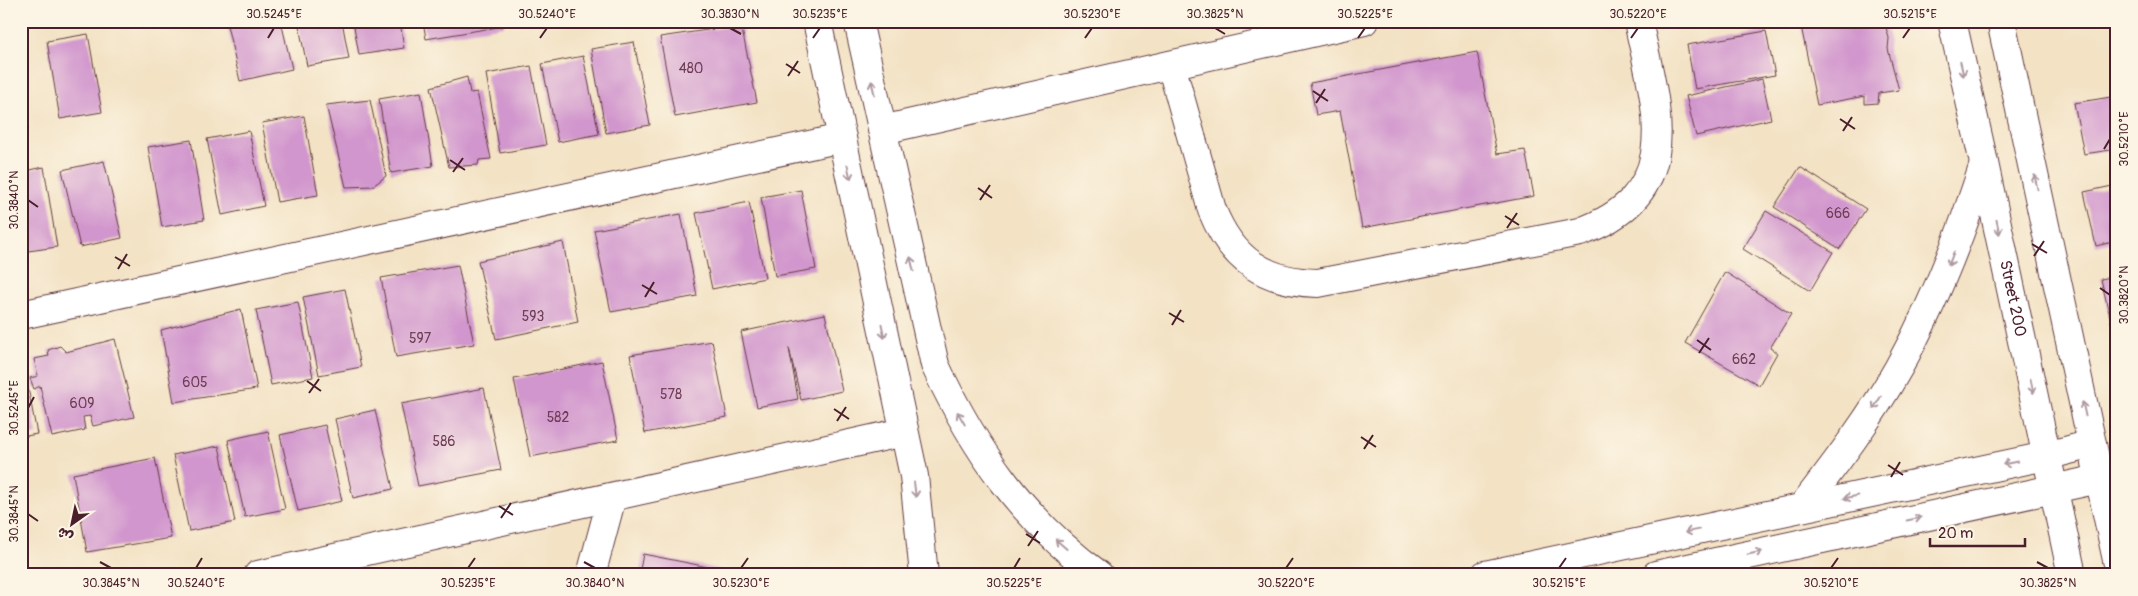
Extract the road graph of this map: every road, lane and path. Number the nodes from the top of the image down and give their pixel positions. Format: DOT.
graph roads {
  1 [pos="817,21"];
  2 [pos="858,21"];
  3 [pos="1364,21"];
  4 [pos="1638,21"];
  5 [pos="1952,21"];
  6 [pos="2001,21"];
  7 [pos="1171,65"];
  8 [pos="882,130"];
  9 [pos="842,138"];
  10 [pos="1984,163"];
  11 [pos="21,315"];
  12 [pos="904,432"];
  13 [pos="2046,456"];
  14 [pos="2101,460"];
  15 [pos="2054,489"];
  16 [pos="612,497"];
  17 [pos="1802,507"];
  18 [pos="2117,560"];
  19 [pos="326,567"];
  20 [pos="258,575"];
  21 [pos="591,575"];
  22 [pos="924,575"];
  23 [pos="1099,575"];
  24 [pos="1485,575"];
  25 [pos="1656,575"];
  26 [pos="2072,575"];
  1 -- 9 [label="street"];
  8 -- 2 [label="street, one-way"];
  3 -- 7 [label="street"];
  4 -- 7 [label="street"];
  5 -- 10 [label="street, Street 200, one-way"];
  14 -- 6 [label="street, one-way"];
  7 -- 8 [label="street"];
  23 -- 8 [label="street, one-way"];
  9 -- 11 [label="street"];
  9 -- 12 [label="street, one-way"];
  10 -- 13 [label="street, Street 200, one-way"];
  10 -- 17 [label="street, one-way"];
  12 -- 16 [label="street"];
  12 -- 22 [label="street, one-way"];
  13 -- 14 [label="street"];
  13 -- 15 [label="street, Street 200"];
  13 -- 17 [label="street, one-way"];
  14 -- 15 [label="street"];
  14 -- 18 [label="street"];
  25 -- 15 [label="street, one-way"];
  15 -- 26 [label="street, Street 200"];
  16 -- 19 [label="street"];
  16 -- 21 [label="street"];
  17 -- 24 [label="street, one-way"];
  19 -- 20 [label="street"];
}
